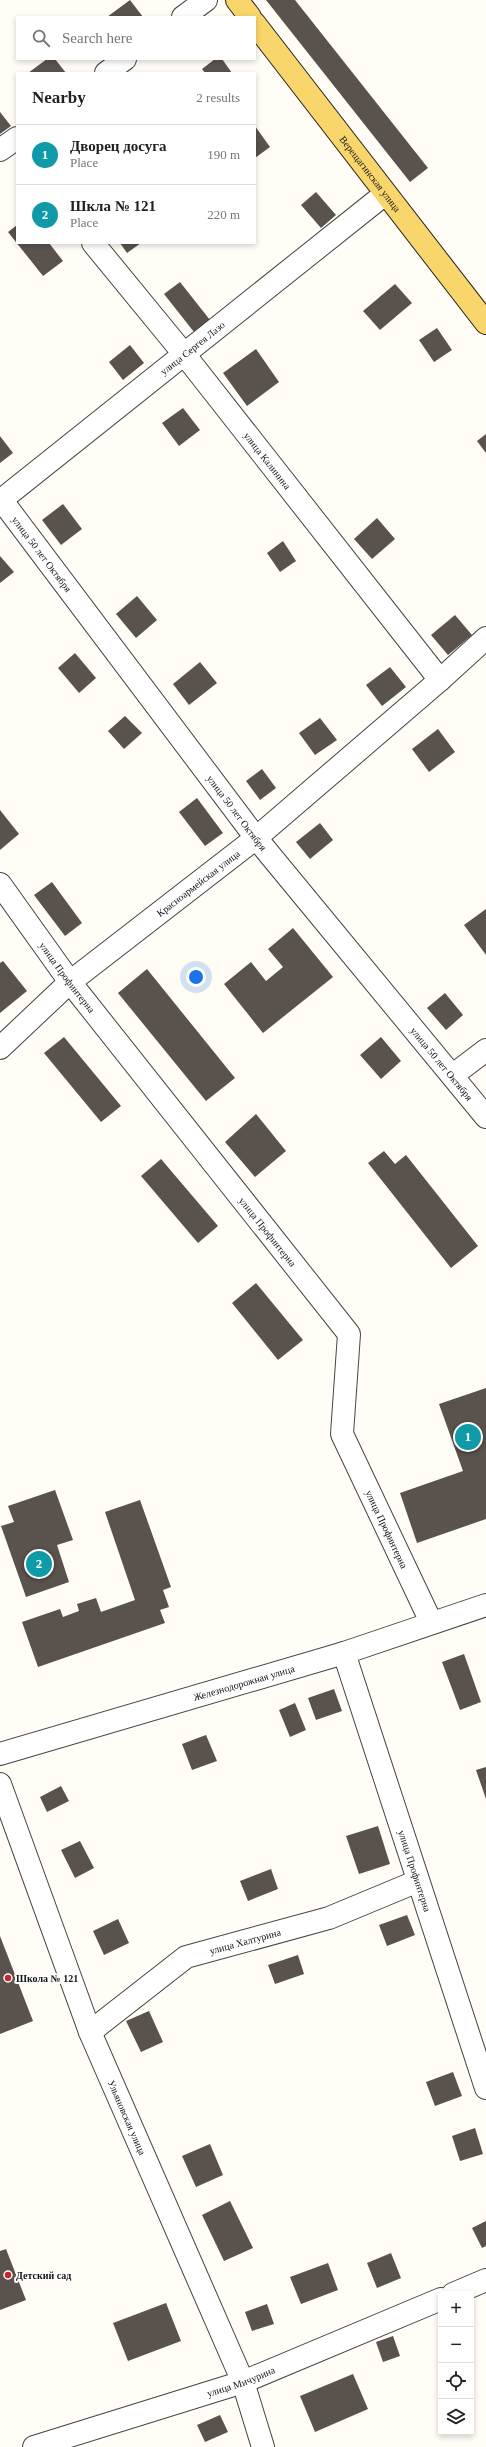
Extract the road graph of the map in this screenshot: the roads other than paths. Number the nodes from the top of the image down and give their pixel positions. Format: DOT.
graph roads {
  1 [pos="206,0"];
  2 [pos="236,0"];
  3 [pos="184,16"];
  4 [pos="249,16"];
  5 [pos="256,25"];
  6 [pos="124,60"];
  7 [pos="107,72"];
  8 [pos="385,194"];
  9 [pos="94,244"];
  10 [pos="486,323"];
  11 [pos="184,354"];
  12 [pos="0,499"];
  13 [pos="486,638"];
  14 [pos="440,680"];
  15 [pos="256,838"];
  16 [pos="0,884"];
  17 [pos="70,982"];
  18 [pos="0,1048"];
  19 [pos="486,1050"];
  20 [pos="453,1075"];
  21 [pos="486,1117"];
  22 [pos="486,1606"];
  23 [pos="431,1622"];
  24 [pos="344,1653"];
  25 [pos="0,1754"];
  26 [pos="0,1784"];
  27 [pos="418,1881"];
  28 [pos="90,2032"];
  29 [pos="486,2088"];
  30 [pos="486,2280"];
  31 [pos="460,2291"];
  32 [pos="438,2300"];
  33 [pos="243,2382"];
  34 [pos="34,2447"];
  35 [pos="263,2447"];
  1 -- 3 [label="street"];
  2 -- 4 [label="main road"];
  5 -- 8 [label="main road, Верещагинская улица"];
  6 -- 7 [label="street"];
  8 -- 10 [label="main road, Верещагинская улица"];
  8 -- 11 [label="street, улица Сергея Лазо"];
  9 -- 11 [label="street, улица Калинина"];
  11 -- 12 [label="street, улица Сергея Лазо"];
  11 -- 14 [label="street, улица Калинина"];
  12 -- 15 [label="street, улица 50 лет Октября"];
  13 -- 14 [label="street, Красноармейская улица"];
  14 -- 15 [label="street, Красноармейская улица"];
  15 -- 17 [label="street, Красноармейская улица"];
  15 -- 20 [label="street, улица 50 лет Октября"];
  16 -- 17 [label="street, улица Профинтерна"];
  17 -- 18 [label="street, Красноармейская улица"];
  17 -- 23 [label="street, улица Профинтерна"];
  19 -- 20 [label="street"];
  20 -- 21 [label="street, улица 50 лет Октября"];
  22 -- 23 [label="street, Железнодорожная улица"];
  23 -- 24 [label="street, Железнодорожная улица"];
  24 -- 25 [label="street, Железнодорожная улица"];
  24 -- 27 [label="street, улица Профинтерна"];
  26 -- 28 [label="street, Ульяновская улица"];
  27 -- 28 [label="street, улица Халтурина"];
  27 -- 29 [label="street, улица Профинтерна"];
  28 -- 33 [label="street, Ульяновская улица"];
  30 -- 31 [label="street"];
  32 -- 33 [label="street, улица Мичурина"];
  33 -- 34 [label="street, улица Мичурина"];
  33 -- 35 [label="street, Ульяновская улица"];
}
